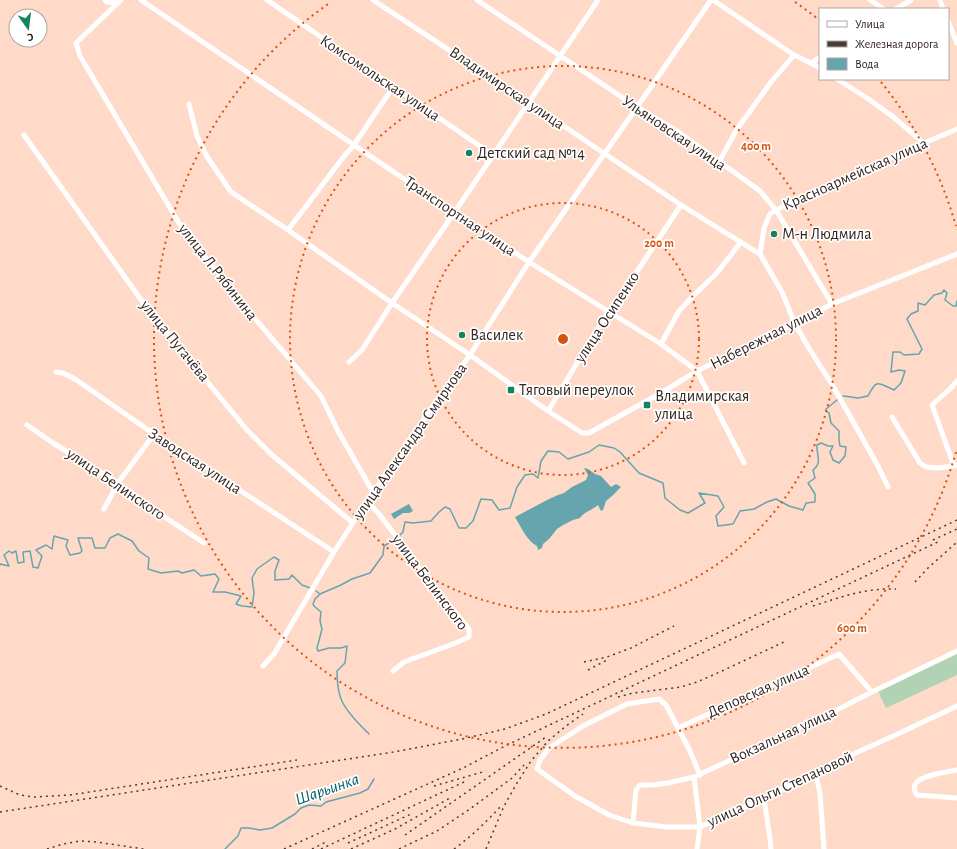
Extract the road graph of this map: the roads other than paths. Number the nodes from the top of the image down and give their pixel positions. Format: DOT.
graph roads {
  1 [pos="105,0"];
  2 [pos="141,0"];
  3 [pos="267,0"];
  4 [pos="373,0"];
  5 [pos="598,0"];
  6 [pos="712,0"];
  7 [pos="870,0"];
  8 [pos="911,0"];
  9 [pos="479,1"];
  10 [pos="119,2"];
  11 [pos="882,8"];
  12 [pos="898,8"];
  13 [pos="949,23"];
  14 [pos="957,43"];
  15 [pos="560,55"];
  16 [pos="794,55"];
  17 [pos="819,58"];
  18 [pos="811,63"];
  19 [pos="819,67"];
  20 [pos="839,80"];
  21 [pos="393,87"];
  22 [pos="528,102"];
  23 [pos="190,104"];
  24 [pos="637,107"];
  25 [pos="957,129"];
  26 [pos="24,135"];
  27 [pos="924,143"];
  28 [pos="354,145"];
  29 [pos="604,153"];
  30 [pos="493,155"];
  31 [pos="718,162"];
  32 [pos="681,205"];
  33 [pos="776,210"];
  34 [pos="454,213"];
  35 [pos="288,230"];
  36 [pos="741,242"];
  37 [pos="760,254"];
  38 [pos="957,254"];
  39 [pos="529,262"];
  40 [pos="392,303"];
  41 [pos="832,304"];
  42 [pos="608,312"];
  43 [pos="795,324"];
  44 [pos="661,344"];
  45 [pos="470,355"];
  46 [pos="349,362"];
  47 [pos="697,371"];
  48 [pos="56,372"];
  49 [pos="957,381"];
  50 [pos="548,411"];
  51 [pos="892,417"];
  52 [pos="27,425"];
  53 [pos="154,434"];
  54 [pos="744,463"];
  55 [pos="956,466"];
  56 [pos="118,483"];
  57 [pos="888,487"];
  58 [pos="373,492"];
  59 [pos="367,501"];
  60 [pos="104,509"];
  61 [pos="353,523"];
  62 [pos="204,543"];
  63 [pos="334,552"];
  64 [pos="957,651"];
  65 [pos="263,666"];
  66 [pos="393,671"];
  67 [pos="872,692"];
  68 [pos="957,706"];
  69 [pos="678,728"];
  70 [pos="957,770"];
  71 [pos="815,772"];
  72 [pos="700,775"];
  73 [pos="694,777"];
  74 [pos="764,798"];
  75 [pos="957,798"];
  76 [pos="633,823"];
  77 [pos="700,827"];
  78 [pos="698,849"];
  79 [pos="770,849"];
  80 [pos="824,849"];
  1 -- 10 [label="street"];
  2 -- 28 [label="street, Транспортная улица"];
  3 -- 21 [label="street, Комсомольская улица"];
  4 -- 22 [label="street, Владимирская улица"];
  5 -- 15 [label="street"];
  6 -- 16 [label="street"];
  6 -- 24 [label="street, улица Александра Смирнова"];
  7 -- 11 [label="street"];
  8 -- 12 [label="street"];
  9 -- 15 [label="street, Ульяновская улица"];
  10 -- 58 [label="street, улица Л.Рябинина"];
  13 -- 14 [label="street"];
  15 -- 22 [label="street"];
  15 -- 24 [label="street, Ульяновская улица"];
  16 -- 18 [label="street"];
  16 -- 31 [label="street"];
  17 -- 18 [label="street"];
  18 -- 19 [label="street"];
  20 -- 27 [label="street"];
  21 -- 28 [label="street"];
  21 -- 30 [label="street, Комсомольская улица"];
  22 -- 29 [label="street, Владимирская улица"];
  22 -- 30 [label="street"];
  23 -- 35 [label="street"];
  24 -- 29 [label="street, улица Александра Смирнова"];
  24 -- 31 [label="street, Ульяновская улица"];
  25 -- 27 [label="street, Красноармейская улица"];
  26 -- 61 [label="street, улица Пугачёва"];
  27 -- 33 [label="street, Красноармейская улица"];
  28 -- 34 [label="street, Транспортная улица"];
  28 -- 35 [label="street"];
  29 -- 32 [label="street, Владимирская улица"];
  29 -- 39 [label="street, улица Александра Смирнова"];
  30 -- 34 [label="street"];
  31 -- 33 [label="street, Ульяновская улица"];
  32 -- 36 [label="street, Владимирская улица"];
  32 -- 42 [label="street, улица Осипенко"];
  33 -- 37 [label="street, Красноармейская улица"];
  33 -- 41 [label="street, Ульяновская улица"];
  34 -- 39 [label="street, Транспортная улица"];
  34 -- 40 [label="street"];
  35 -- 40 [label="street"];
  36 -- 37 [label="street, Владимирская улица"];
  36 -- 44 [label="street"];
  37 -- 43 [label="street, Владимирская улица"];
  38 -- 41 [label="street, Набережная улица"];
  39 -- 42 [label="street, Транспортная улица"];
  39 -- 45 [label="street, улица Александра Смирнова"];
  40 -- 45 [label="street"];
  40 -- 46 [label="street"];
  41 -- 43 [label="street, Набережная улица"];
  42 -- 44 [label="street, Транспортная улица"];
  42 -- 50 [label="street, улица Осипенко"];
  43 -- 47 [label="street, Набережная улица"];
  43 -- 57 [label="street, Владимирская улица"];
  44 -- 47 [label="street, Транспортная улица"];
  45 -- 50 [label="street"];
  45 -- 58 [label="street, улица Александра Смирнова"];
  47 -- 50 [label="street, Набережная улица"];
  47 -- 54 [label="street, Транспортная улица"];
  48 -- 53 [label="street, Заводская улица"];
  49 -- 55 [label="street"];
  51 -- 55 [label="street"];
  52 -- 56 [label="street, улица Белинского"];
  53 -- 56 [label="street"];
  53 -- 63 [label="street, Заводская улица"];
  56 -- 60 [label="street"];
  56 -- 62 [label="street, улица Белинского"];
  58 -- 59 [label="street, улица Александра Смирнова"];
  59 -- 61 [label="street, улица Александра Смирнова"];
  59 -- 66 [label="street, улица Белинского"];
  61 -- 63 [label="street, улица Александра Смирнова"];
  63 -- 65 [label="street, улица Александра Смирнова"];
  64 -- 67 [label="street, Вокзальная улица"];
  67 -- 69 [label="street, Деповская улица"];
  67 -- 72 [label="street, Вокзальная улица"];
  68 -- 71 [label="street, улица Ольги Степановой"];
  69 -- 72 [label="street"];
  69 -- 76 [label="street, улица Ольги Степановой"];
  70 -- 75 [label="street"];
  71 -- 74 [label="street, улица Ольги Степановой"];
  71 -- 80 [label="street"];
  72 -- 73 [label="street, Вокзальная улица"];
  73 -- 76 [label="street, Вокзальная улица"];
  73 -- 77 [label="street"];
  74 -- 77 [label="street, улица Ольги Степановой"];
  74 -- 79 [label="street"];
  76 -- 77 [label="street, улица Ольги Степановой"];
  77 -- 78 [label="street"];
}
